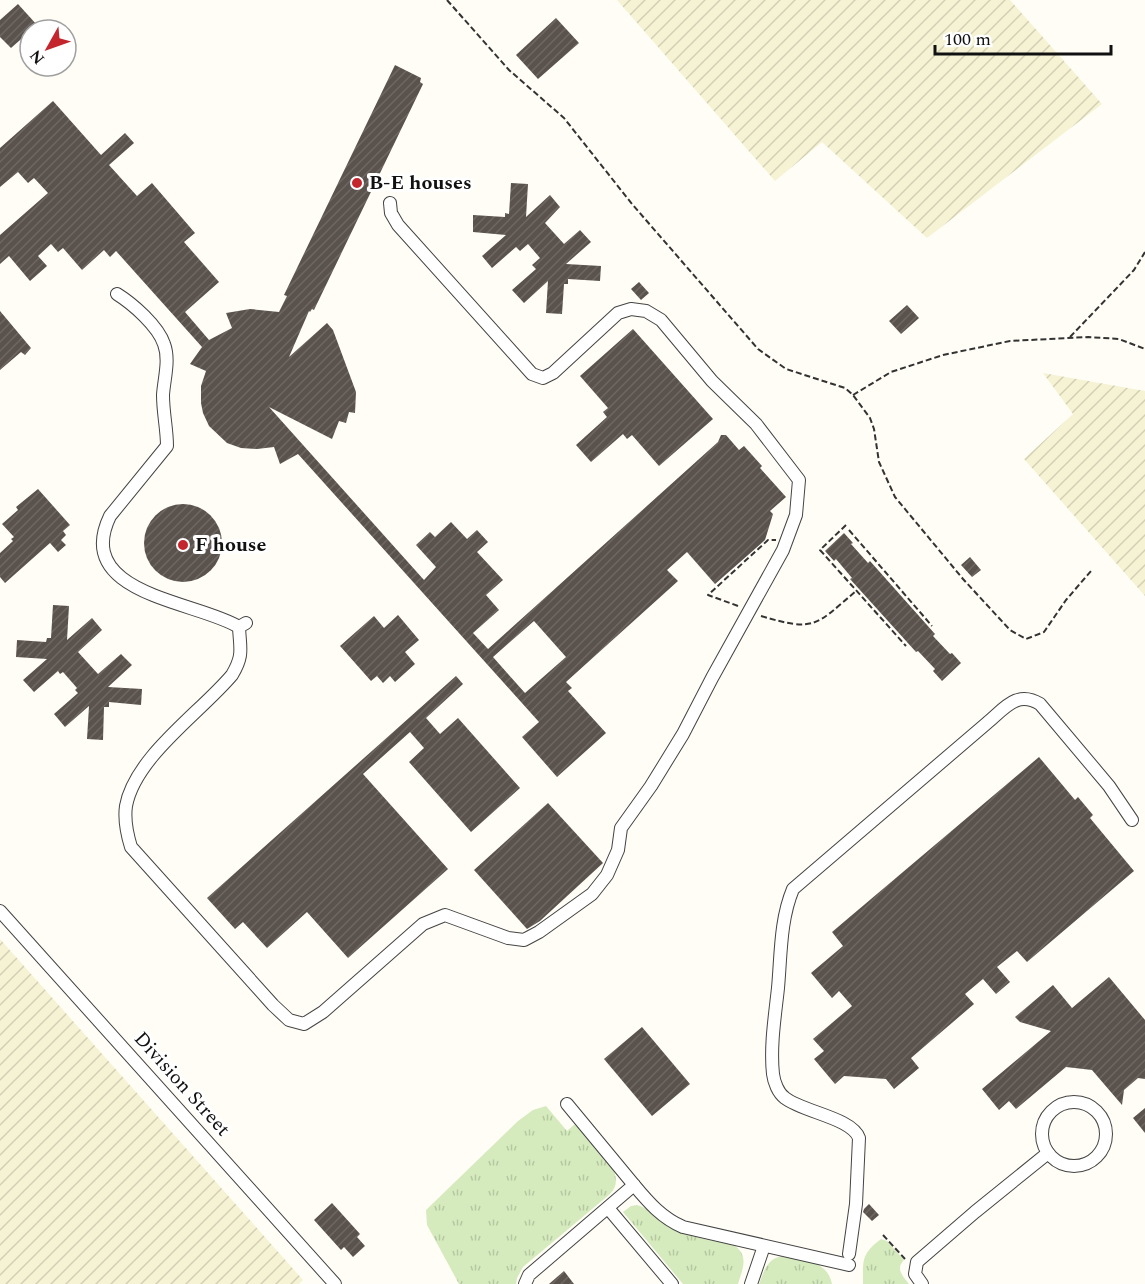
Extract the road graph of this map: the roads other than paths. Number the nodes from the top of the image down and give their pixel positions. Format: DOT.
graph roads {
  1 [pos="390,203"];
  2 [pos="117,294"];
  3 [pos="1132,820"];
  4 [pos="0,911"];
  5 [pos="567,1104"];
  6 [pos="1048,1153"];
  7 [pos="634,1185"];
  8 [pos="608,1208"];
  9 [pos="764,1246"];
  10 [pos="335,1284"];
  11 [pos="525,1284"];
  12 [pos="672,1284"];
  13 [pos="751,1284"];
  14 [pos="922,1284"];
  1 -- 2 [label="street"];
  3 -- 9 [label="street"];
  4 -- 10 [label="street, Division Street"];
  5 -- 7 [label="street"];
  6 -- 6 [label="street"];
  6 -- 14 [label="street"];
  7 -- 8 [label="street"];
  7 -- 9 [label="street"];
  8 -- 11 [label="street"];
  8 -- 12 [label="street"];
  9 -- 13 [label="street"];
}
